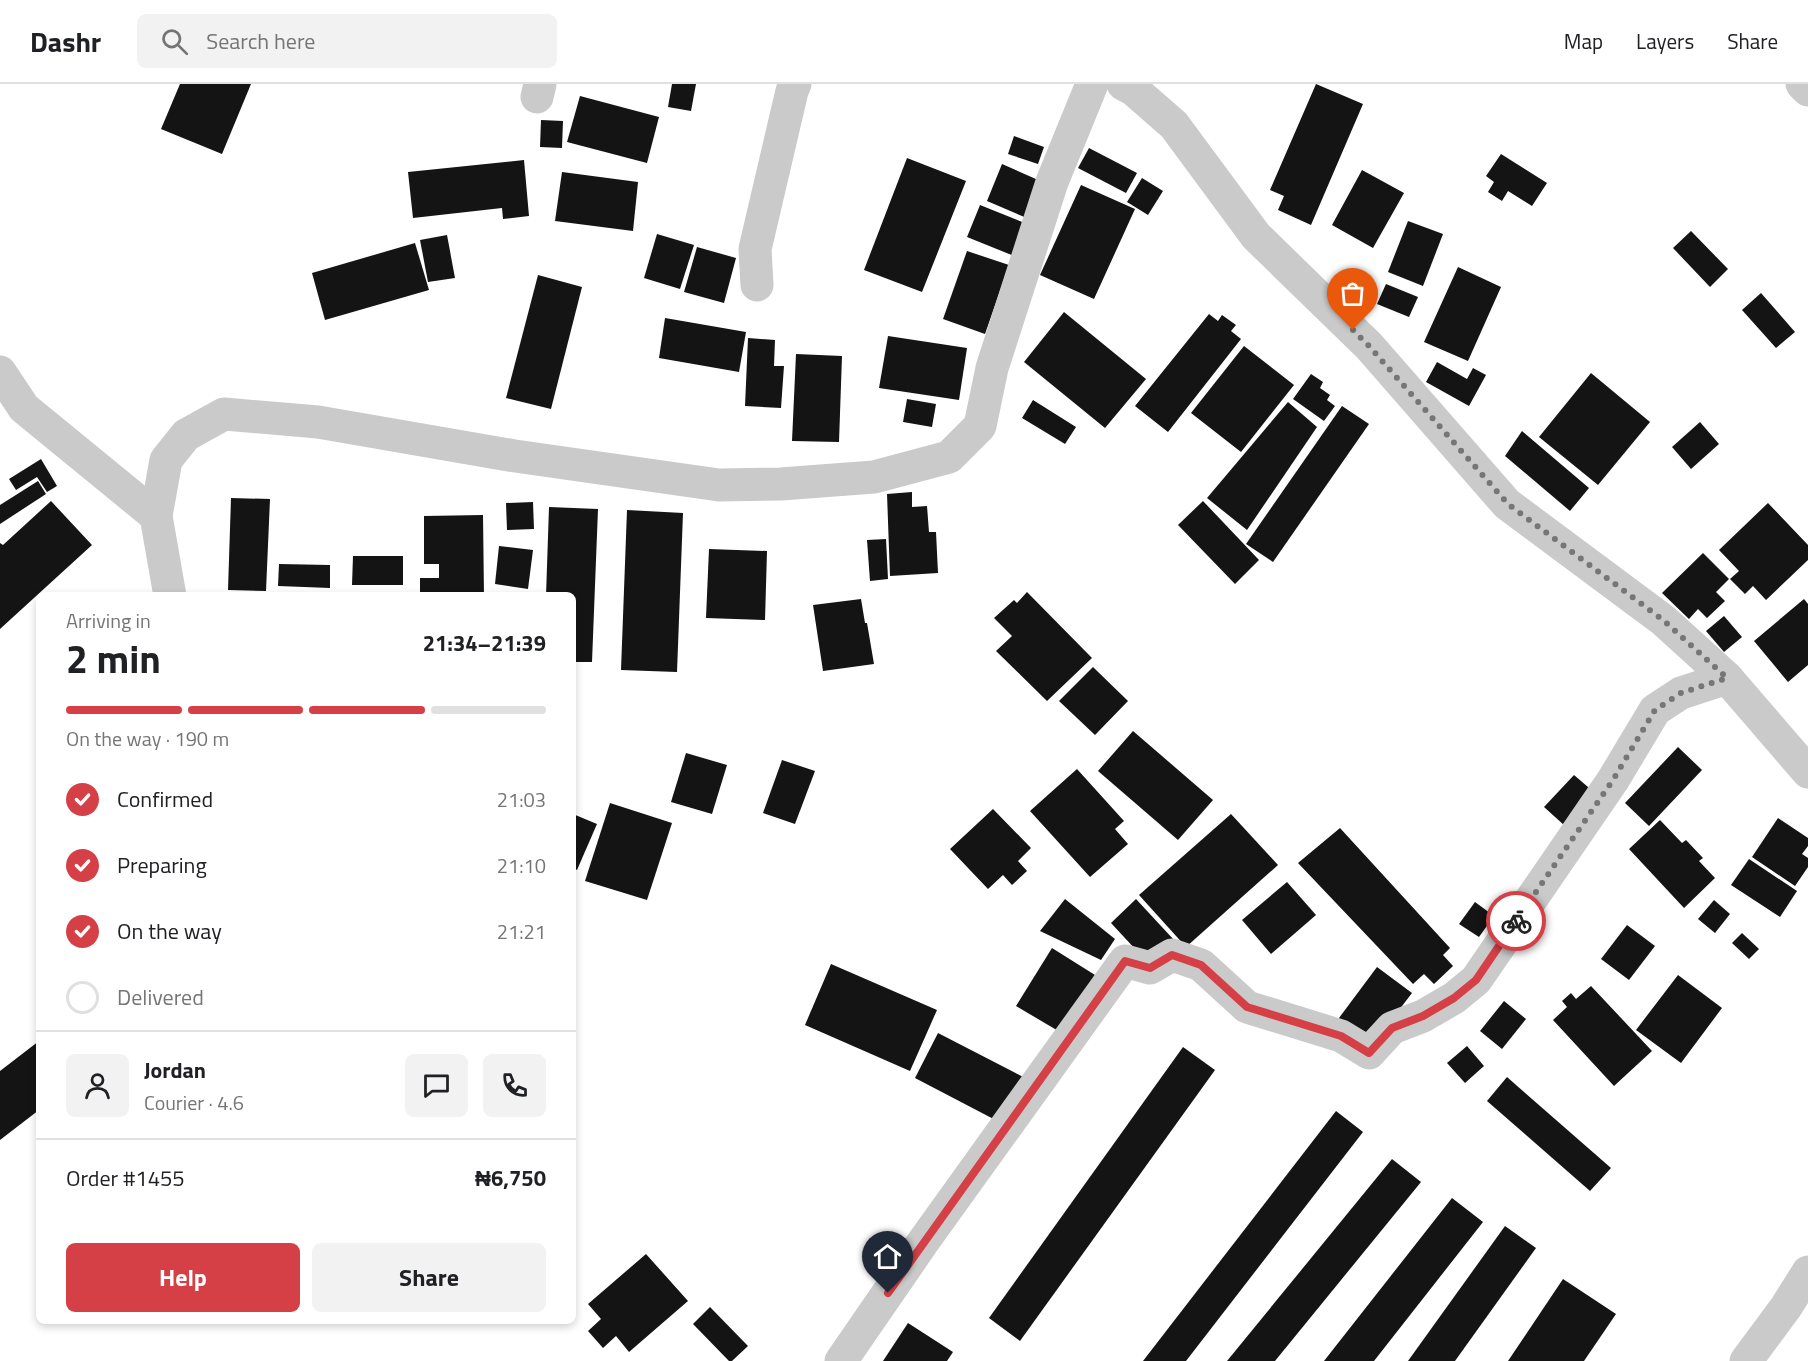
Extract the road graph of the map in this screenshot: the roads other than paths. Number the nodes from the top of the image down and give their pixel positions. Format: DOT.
graph roads {
  1 [pos="795,84"];
  2 [pos="1092,84"];
  3 [pos="1124,84"];
  4 [pos="1802,84"];
  5 [pos="1808,90"];
  6 [pos="757,285"];
  7 [pos="0,372"];
  8 [pos="156,516"];
  9 [pos="169,592"];
  10 [pos="1727,678"];
  11 [pos="1808,772"];
  12 [pos="1808,1272"];
  13 [pos="841,1361"];
  14 [pos="1746,1361"];
  1 -- 6 [label="street"];
  2 -- 8 [label="street"];
  3 -- 10 [label="street"];
  4 -- 5 [label="street"];
  7 -- 8 [label="street"];
  8 -- 9 [label="street"];
  10 -- 11 [label="street"];
  10 -- 13 [label="street"];
  12 -- 14 [label="street"];
}
